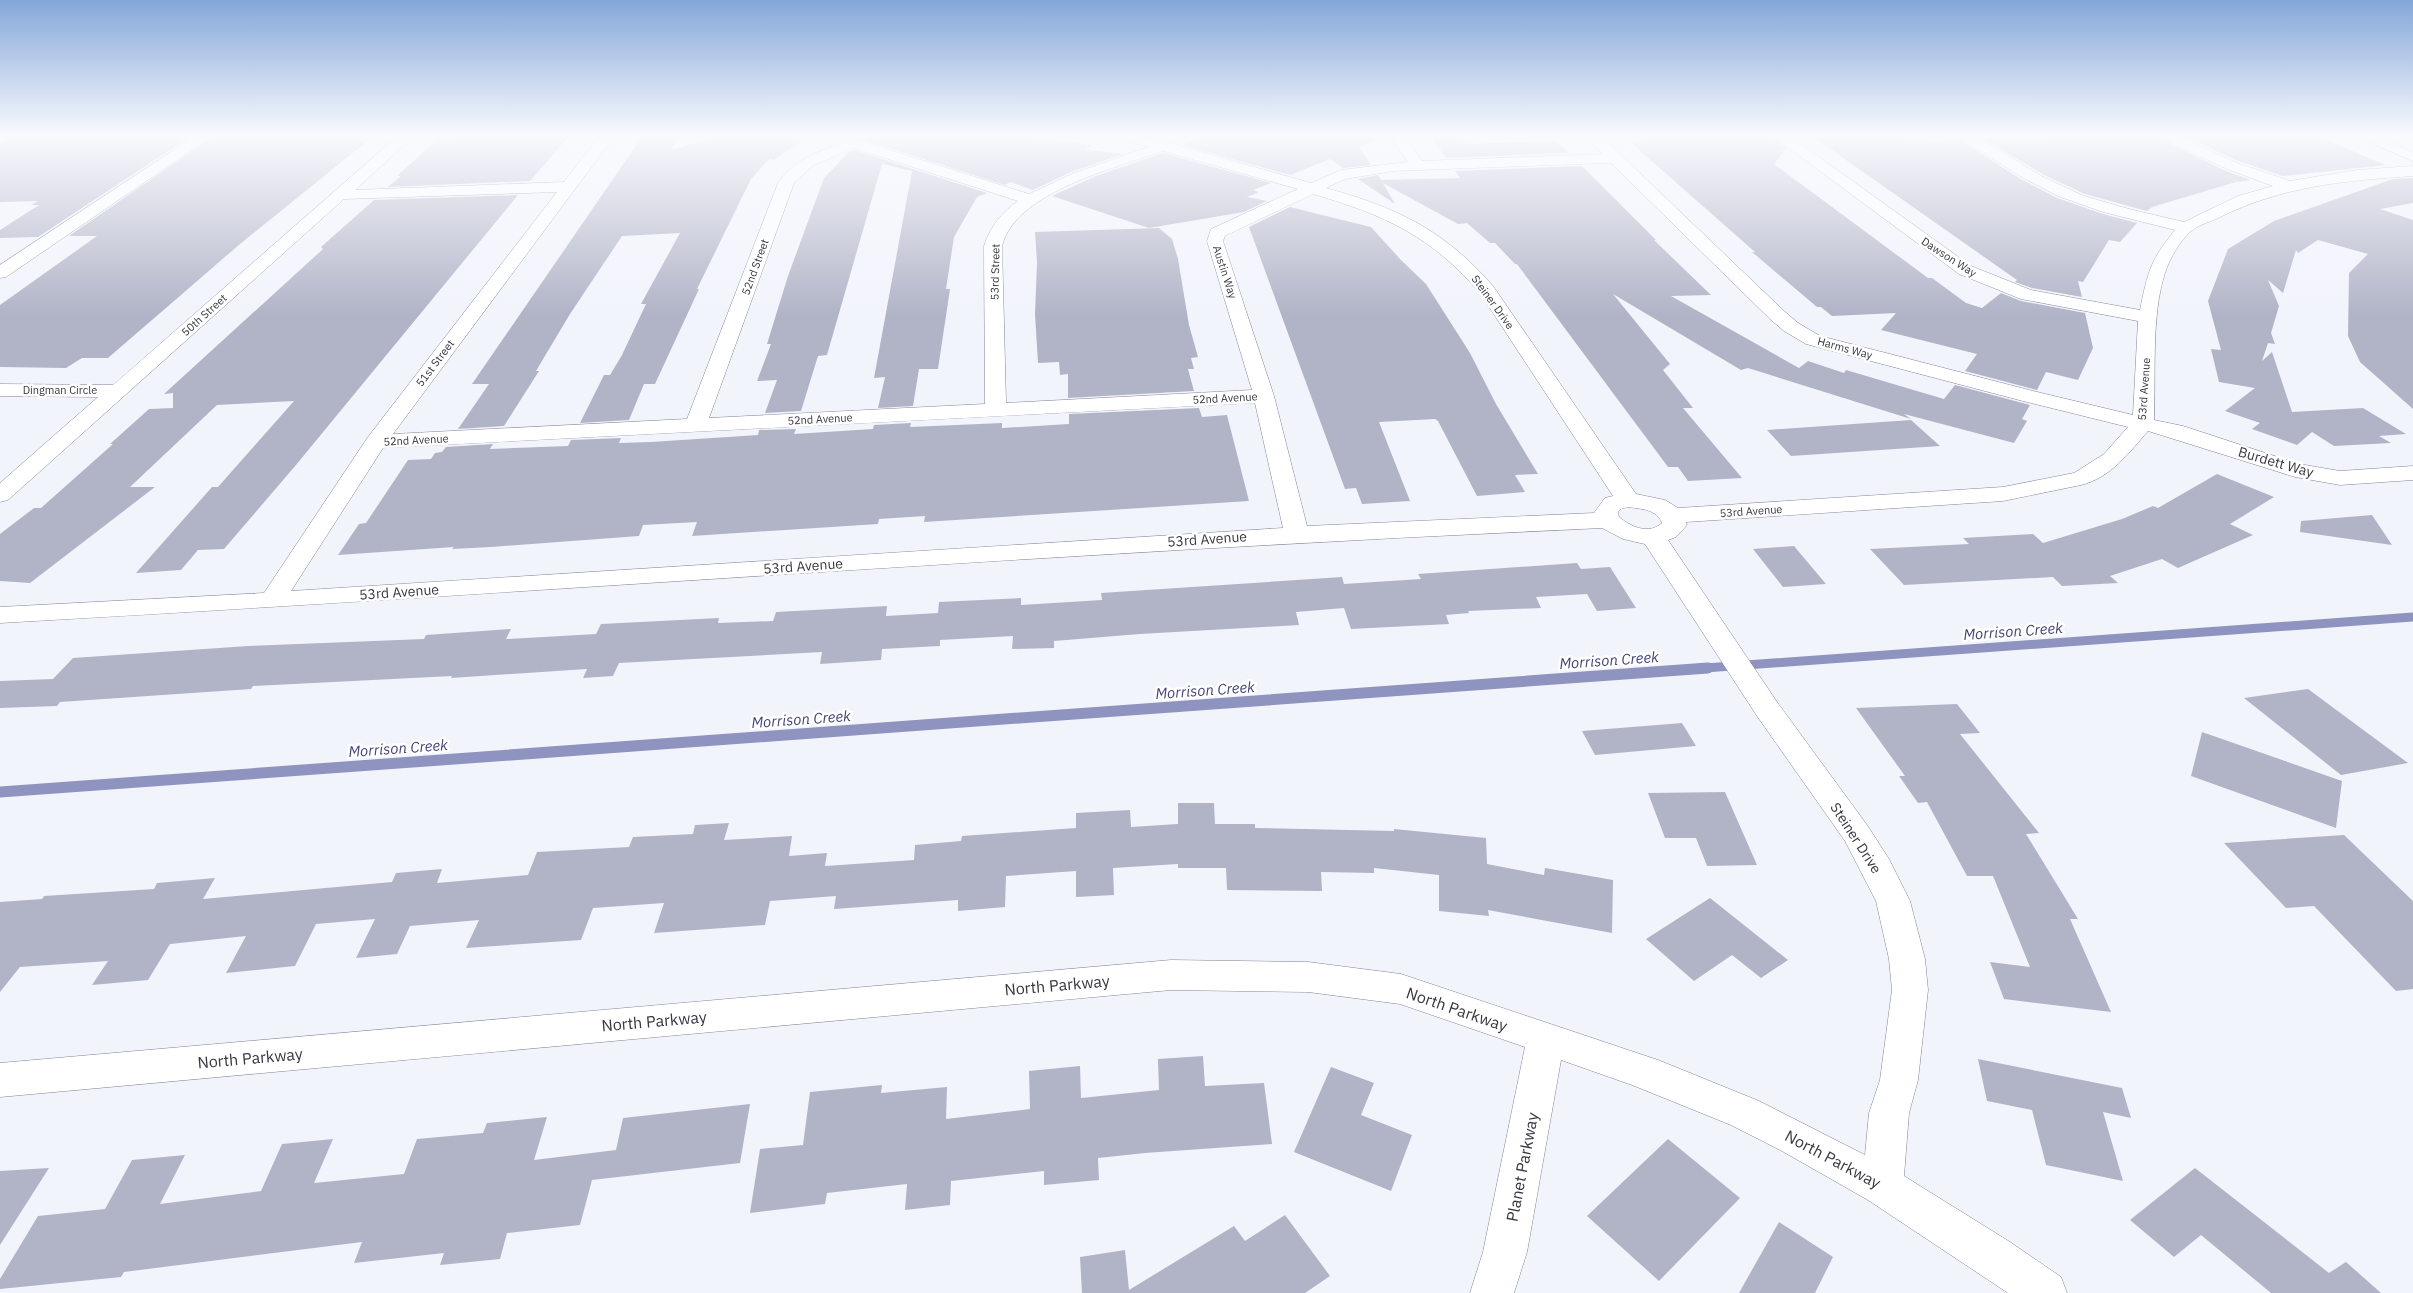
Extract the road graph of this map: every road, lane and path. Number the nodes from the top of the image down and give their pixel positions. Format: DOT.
graph roads {
  1 [pos="118,194"];
  2 [pos="380,194"];
  3 [pos="562,194"];
  4 [pos="782,194"];
  5 [pos="1013,194"];
  6 [pos="1043,194"];
  7 [pos="1300,194"];
  8 [pos="1327,194"];
  9 [pos="1651,194"];
  10 [pos="1860,194"];
  11 [pos="2068,194"];
  12 [pos="2260,194"];
  13 [pos="338,196"];
  14 [pos="1031,200"];
  15 [pos="2186,227"];
  16 [pos="0,273"];
  17 [pos="2148,317"];
  18 [pos="0,390"];
  19 [pos="119,390"];
  20 [pos="1264,396"];
  21 [pos="996,410"];
  22 [pos="2143,424"];
  23 [pos="696,425"];
  24 [pos="376,442"];
  25 [pos="2413,473"];
  26 [pos="0,495"];
  27 [pos="1628,500"];
  28 [pos="1673,516"];
  29 [pos="1607,520"];
  30 [pos="1297,534"];
  31 [pos="1653,537"];
  32 [pos="272,600"];
  33 [pos="0,614"];
  34 [pos="1546,1039"];
  35 [pos="0,1080"];
  36 [pos="1883,1186"];
  37 [pos="1492,1293"];
  38 [pos="2045,1293"];
  1 -- 16 [label="street"];
  2 -- 13 [label="street"];
  3 -- 24 [label="street, 51st Street"];
  4 -- 23 [label="street, 52nd Street"];
  5 -- 14 [label="street"];
  6 -- 14 [label="street, 53rd Street"];
  7 -- 20 [label="street, Austin Way"];
  8 -- 27 [label="street, Steiner Drive"];
  9 -- 22 [label="street, Harms Way"];
  10 -- 17 [label="street, Dawson Way"];
  11 -- 15 [label="street"];
  12 -- 15 [label="street, 53rd Avenue"];
  13 -- 19 [label="street, 50th Street"];
  14 -- 21 [label="street, 53rd Street"];
  15 -- 17 [label="street, 53rd Avenue"];
  17 -- 22 [label="street, 53rd Avenue"];
  18 -- 19 [label="street, Dingman Circle"];
  19 -- 26 [label="street, 50th Street"];
  20 -- 21 [label="street, 52nd Avenue"];
  20 -- 30 [label="street, Austin Way"];
  21 -- 23 [label="street, 52nd Avenue"];
  22 -- 25 [label="street, Burdett Way"];
  22 -- 28 [label="street, 53rd Avenue"];
  23 -- 24 [label="street, 52nd Avenue"];
  24 -- 32 [label="street, 51st Street"];
  27 -- 28 [label="street"];
  27 -- 29 [label="street"];
  28 -- 31 [label="street"];
  29 -- 30 [label="street, 53rd Avenue"];
  29 -- 31 [label="street"];
  30 -- 32 [label="street, 53rd Avenue"];
  31 -- 36 [label="street, Steiner Drive"];
  32 -- 33 [label="street, 53rd Avenue"];
  34 -- 35 [label="street, North Parkway"];
  34 -- 36 [label="street, North Parkway"];
  34 -- 37 [label="street, Planet Parkway"];
  36 -- 38 [label="street, North Parkway"];
}
